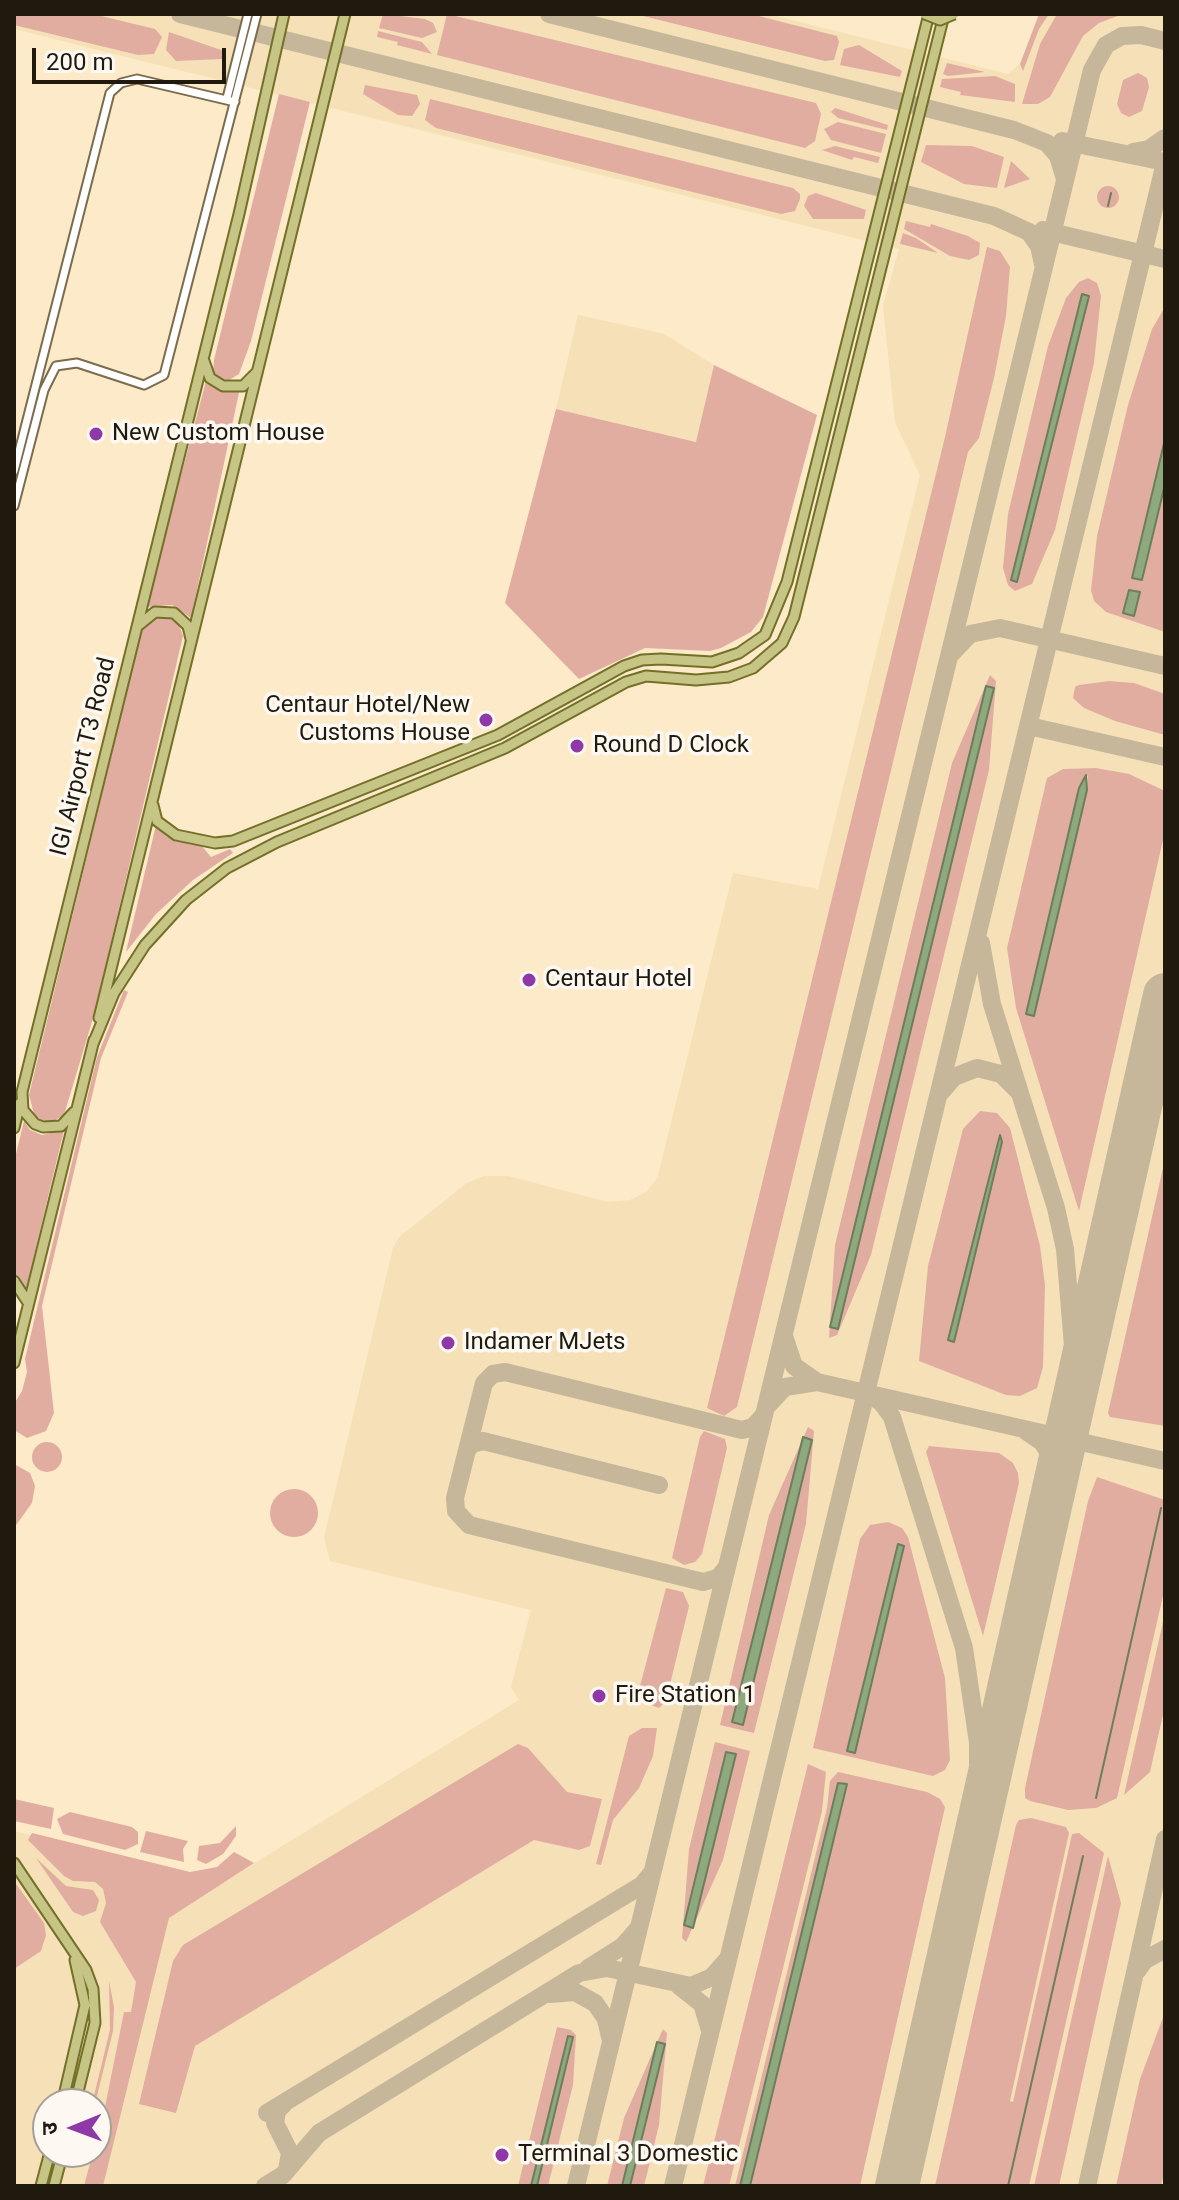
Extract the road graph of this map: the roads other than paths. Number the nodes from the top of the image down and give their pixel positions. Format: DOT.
graph roads {
  1 [pos="248,14"];
  2 [pos="257,14"];
  3 [pos="284,14"];
  4 [pos="345,14"];
  5 [pos="927,14"];
  6 [pos="945,14"];
  7 [pos="954,14"];
  8 [pos="231,100"];
  9 [pos="204,352"];
  10 [pos="259,365"];
  11 [pos="14,471"];
  12 [pos="14,506"];
  13 [pos="136,632"];
  14 [pos="190,645"];
  15 [pos="153,798"];
  16 [pos="93,1044"];
  17 [pos="22,1092"];
  18 [pos="77,1105"];
  19 [pos="14,1128"];
  20 [pos="14,1281"];
  21 [pos="26,1311"];
  22 [pos="14,1363"];
  23 [pos="14,1863"];
  24 [pos="70,1945"];
  25 [pos="66,2088"];
  26 [pos="79,2088"];
  1 -- 8 [label="street"];
  2 -- 8 [label="street"];
  3 -- 9 [label="main road, IGI Airport T3 Road"];
  4 -- 10 [label="main road"];
  5 -- 7 [label="main road, bridge"];
  5 -- 15 [label="main road"];
  6 -- 16 [label="main road"];
  8 -- 11 [label="street"];
  8 -- 12 [label="street"];
  9 -- 10 [label="main road"];
  9 -- 13 [label="main road, IGI Airport T3 Road"];
  10 -- 14 [label="main road"];
  13 -- 14 [label="main road"];
  13 -- 17 [label="main road, IGI Airport T3 Road"];
  14 -- 15 [label="main road"];
  15 -- 16 [label="main road"];
  16 -- 18 [label="main road"];
  17 -- 18 [label="main road"];
  17 -- 19 [label="main road"];
  18 -- 21 [label="main road"];
  20 -- 21 [label="main road"];
  21 -- 22 [label="main road"];
  23 -- 24 [label="main road"];
  24 -- 25 [label="main road"];
  24 -- 26 [label="main road"];
}
